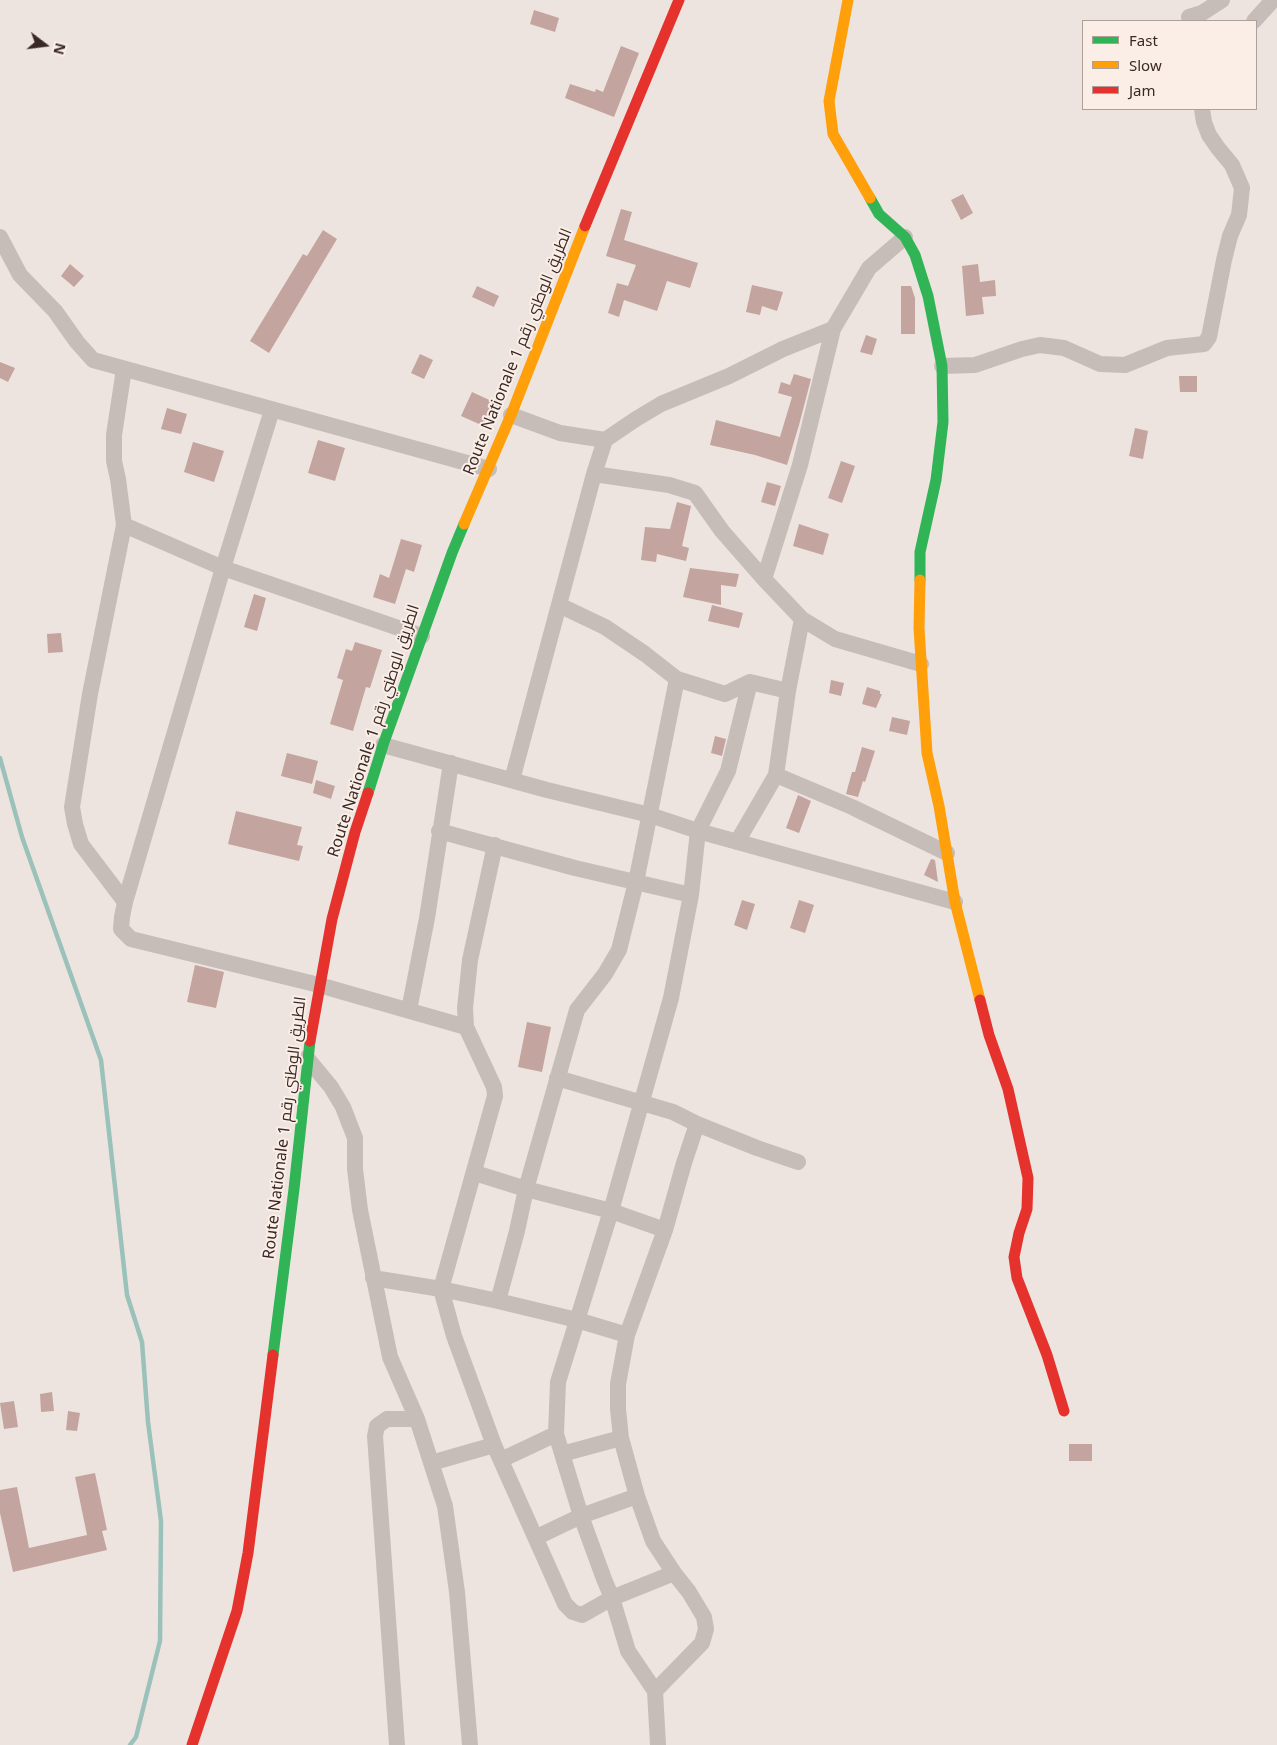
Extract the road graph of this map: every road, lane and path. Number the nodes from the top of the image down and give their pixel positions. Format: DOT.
graph roads {
  1 [pos="679,0"];
  2 [pos="848,0"];
  3 [pos="1222,0"];
  4 [pos="1273,0"];
  5 [pos="1189,17"];
  6 [pos="1255,20"];
  7 [pos="1202,110"];
  8 [pos="0,237"];
  9 [pos="906,237"];
  10 [pos="833,330"];
  11 [pos="942,366"];
  12 [pos="124,369"];
  13 [pos="272,410"];
  14 [pos="511,415"];
  15 [pos="605,440"];
  16 [pos="489,469"];
  17 [pos="594,474"];
  18 [pos="124,525"];
  19 [pos="223,568"];
  20 [pos="764,579"];
  21 [pos="559,605"];
  22 [pos="802,619"];
  23 [pos="422,636"];
  24 [pos="920,664"];
  25 [pos="677,679"];
  26 [pos="750,682"];
  27 [pos="788,691"];
  28 [pos="383,745"];
  29 [pos="451,763"];
  30 [pos="776,775"];
  31 [pos="512,780"];
  32 [pos="650,815"];
  33 [pos="439,831"];
  34 [pos="698,832"];
  35 [pos="737,842"];
  36 [pos="495,845"];
  37 [pos="947,853"];
  38 [pos="636,882"];
  39 [pos="692,895"];
  40 [pos="125,902"];
  41 [pos="955,902"];
  42 [pos="319,985"];
  43 [pos="409,1010"];
  44 [pos="466,1027"];
  45 [pos="307,1058"];
  46 [pos="557,1078"];
  47 [pos="642,1102"];
  48 [pos="697,1124"];
  49 [pos="798,1162"];
  50 [pos="475,1173"];
  51 [pos="526,1189"];
  52 [pos="611,1211"];
  53 [pos="666,1230"];
  54 [pos="373,1278"];
  55 [pos="441,1289"];
  56 [pos="498,1301"];
  57 [pos="577,1320"];
  58 [pos="627,1335"];
  59 [pos="1064,1411"];
  60 [pos="417,1419"];
  61 [pos="556,1434"];
  62 [pos="621,1438"];
  63 [pos="498,1452"];
  64 [pos="562,1454"];
  65 [pos="431,1463"];
  66 [pos="637,1496"];
  67 [pos="581,1516"];
  68 [pos="537,1537"];
  69 [pos="674,1573"];
  70 [pos="612,1598"];
  71 [pos="655,1691"];
  72 [pos="192,1745"];
  73 [pos="397,1745"];
  74 [pos="470,1745"];
  75 [pos="658,1745"];
  1 -- 14 [label="main road, Route Nationale الطريق الوطني رقم 1"];
  2 -- 9 [label="main road"];
  3 -- 5 [label="street"];
  4 -- 6 [label="street"];
  7 -- 11 [label="street"];
  8 -- 12 [label="street"];
  9 -- 10 [label="street"];
  9 -- 11 [label="main road"];
  10 -- 15 [label="street"];
  10 -- 20 [label="street"];
  11 -- 24 [label="main road"];
  12 -- 13 [label="street"];
  12 -- 18 [label="street"];
  13 -- 16 [label="street"];
  13 -- 19 [label="street"];
  14 -- 15 [label="street"];
  14 -- 16 [label="main road, Route Nationale الطريق الوطني رقم 1"];
  15 -- 17 [label="street"];
  16 -- 23 [label="main road, Route Nationale الطريق الوطني رقم 1"];
  17 -- 20 [label="street"];
  17 -- 21 [label="street"];
  18 -- 19 [label="street"];
  18 -- 40 [label="street"];
  19 -- 23 [label="street"];
  19 -- 40 [label="street"];
  20 -- 22 [label="street"];
  21 -- 25 [label="street"];
  21 -- 31 [label="street"];
  22 -- 24 [label="street"];
  22 -- 27 [label="street"];
  23 -- 28 [label="main road, Route Nationale الطريق الوطني رقم 1"];
  24 -- 37 [label="main road"];
  25 -- 26 [label="street"];
  25 -- 32 [label="street"];
  26 -- 27 [label="street"];
  26 -- 34 [label="street"];
  27 -- 30 [label="street"];
  28 -- 29 [label="street"];
  28 -- 42 [label="main road, Route Nationale الطريق الوطني رقم 1"];
  29 -- 31 [label="street"];
  29 -- 33 [label="street"];
  30 -- 35 [label="street"];
  30 -- 37 [label="street"];
  31 -- 32 [label="street"];
  32 -- 34 [label="street"];
  32 -- 38 [label="street"];
  33 -- 36 [label="street"];
  33 -- 43 [label="street"];
  34 -- 35 [label="street"];
  34 -- 39 [label="street"];
  35 -- 41 [label="street"];
  36 -- 38 [label="street"];
  36 -- 44 [label="street"];
  37 -- 41 [label="main road"];
  38 -- 39 [label="street"];
  38 -- 46 [label="street"];
  39 -- 47 [label="street"];
  40 -- 42 [label="street"];
  41 -- 59 [label="main road"];
  42 -- 43 [label="street"];
  42 -- 45 [label="main road, Route Nationale الطريق الوطني رقم 1"];
  43 -- 44 [label="street"];
  44 -- 50 [label="street"];
  45 -- 54 [label="street"];
  45 -- 72 [label="main road, Route Nationale الطريق الوطني رقم 1"];
  46 -- 47 [label="street"];
  46 -- 51 [label="street"];
  47 -- 48 [label="street"];
  47 -- 52 [label="street"];
  48 -- 49 [label="street"];
  48 -- 53 [label="street"];
  50 -- 51 [label="street"];
  50 -- 55 [label="street"];
  51 -- 52 [label="street"];
  51 -- 56 [label="street"];
  52 -- 53 [label="street"];
  52 -- 57 [label="street"];
  53 -- 58 [label="street"];
  54 -- 55 [label="street"];
  54 -- 60 [label="street"];
  55 -- 56 [label="street"];
  55 -- 63 [label="street"];
  56 -- 57 [label="street"];
  57 -- 58 [label="street"];
  57 -- 61 [label="street"];
  58 -- 62 [label="street"];
  60 -- 65 [label="street"];
  60 -- 73 [label="street"];
  61 -- 63 [label="street"];
  61 -- 64 [label="street"];
  62 -- 64 [label="street"];
  62 -- 66 [label="street"];
  63 -- 65 [label="street"];
  63 -- 68 [label="street"];
  64 -- 67 [label="street"];
  65 -- 74 [label="street"];
  66 -- 67 [label="street"];
  66 -- 69 [label="street"];
  67 -- 68 [label="street"];
  67 -- 70 [label="street"];
  68 -- 70 [label="street"];
  69 -- 70 [label="street"];
  69 -- 71 [label="street"];
  70 -- 71 [label="street"];
  71 -- 75 [label="street"];
}
